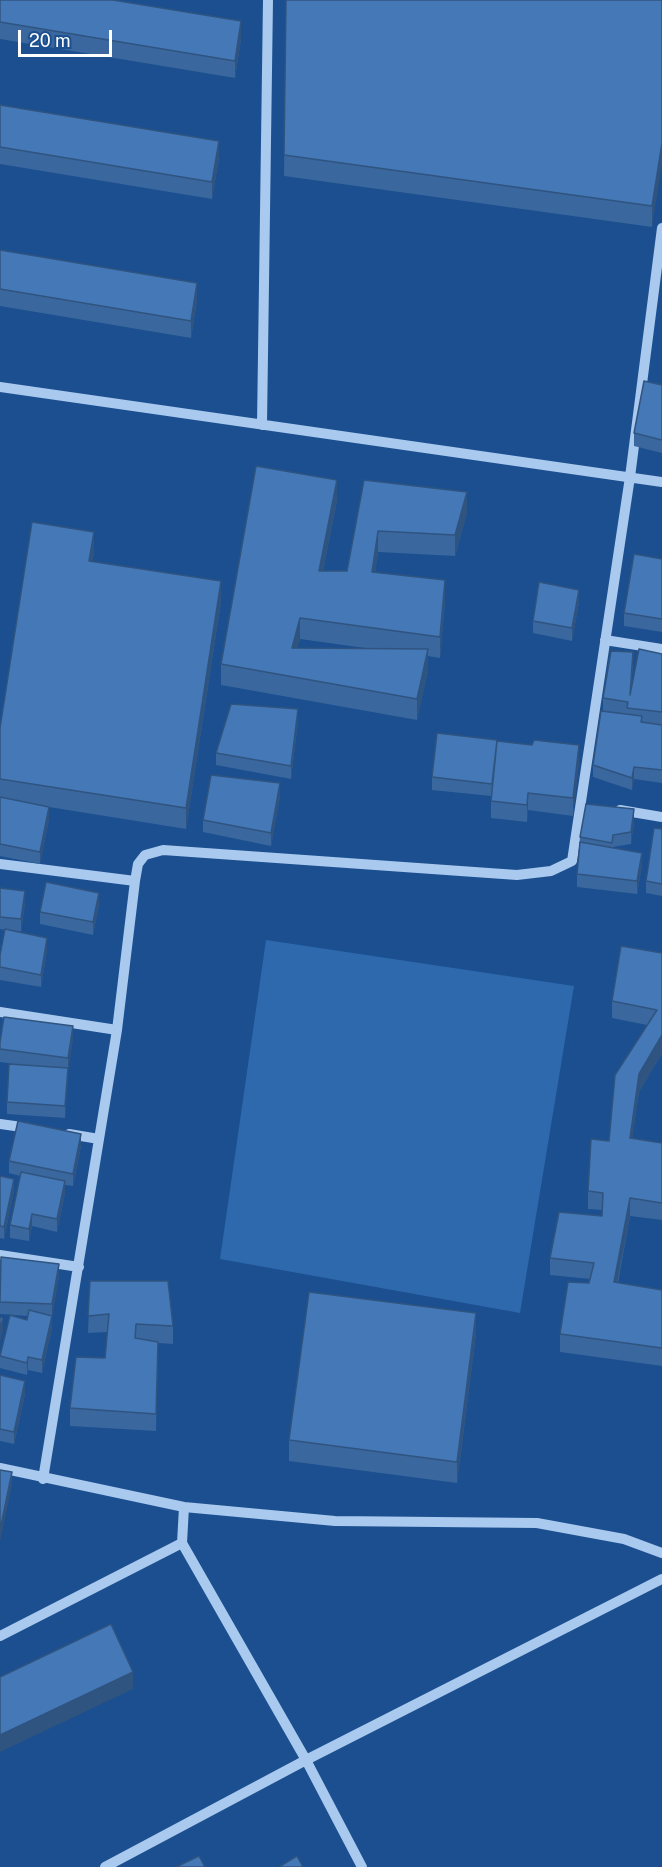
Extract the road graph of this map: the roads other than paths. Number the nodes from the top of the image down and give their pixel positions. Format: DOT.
graph roads {
  1 [pos="268,0"];
  2 [pos="662,228"];
  3 [pos="0,387"];
  4 [pos="262,425"];
  5 [pos="630,477"];
  6 [pos="662,482"];
  7 [pos="605,640"];
  8 [pos="662,649"];
  9 [pos="581,804"];
  10 [pos="592,806"];
  11 [pos="604,808"];
  12 [pos="662,817"];
  13 [pos="0,864"];
  14 [pos="135,881"];
  15 [pos="0,1012"];
  16 [pos="117,1030"];
  17 [pos="0,1124"];
  18 [pos="99,1139"];
  19 [pos="0,1255"];
  20 [pos="79,1267"];
  21 [pos="0,1468"];
  22 [pos="43,1479"];
  23 [pos="184,1507"];
  24 [pos="182,1543"];
  25 [pos="662,1553"];
  26 [pos="662,1579"];
  27 [pos="0,1636"];
  28 [pos="306,1760"];
  29 [pos="105,1867"];
  30 [pos="362,1867"];
  1 -- 4 [label="street"];
  2 -- 5 [label="street"];
  3 -- 4 [label="street"];
  4 -- 5 [label="street"];
  5 -- 6 [label="street"];
  5 -- 7 [label="street"];
  7 -- 8 [label="street"];
  7 -- 9 [label="street"];
  9 -- 10 [label="street"];
  9 -- 14 [label="street"];
  11 -- 12 [label="street"];
  13 -- 14 [label="street"];
  14 -- 16 [label="street"];
  15 -- 16 [label="street"];
  16 -- 18 [label="street"];
  17 -- 18 [label="street"];
  18 -- 20 [label="street"];
  19 -- 20 [label="street"];
  20 -- 22 [label="street"];
  21 -- 22 [label="street"];
  22 -- 23 [label="street"];
  23 -- 24 [label="street"];
  23 -- 25 [label="street"];
  24 -- 27 [label="street"];
  24 -- 28 [label="street"];
  26 -- 28 [label="street"];
  28 -- 29 [label="street"];
  28 -- 30 [label="street"];
}
